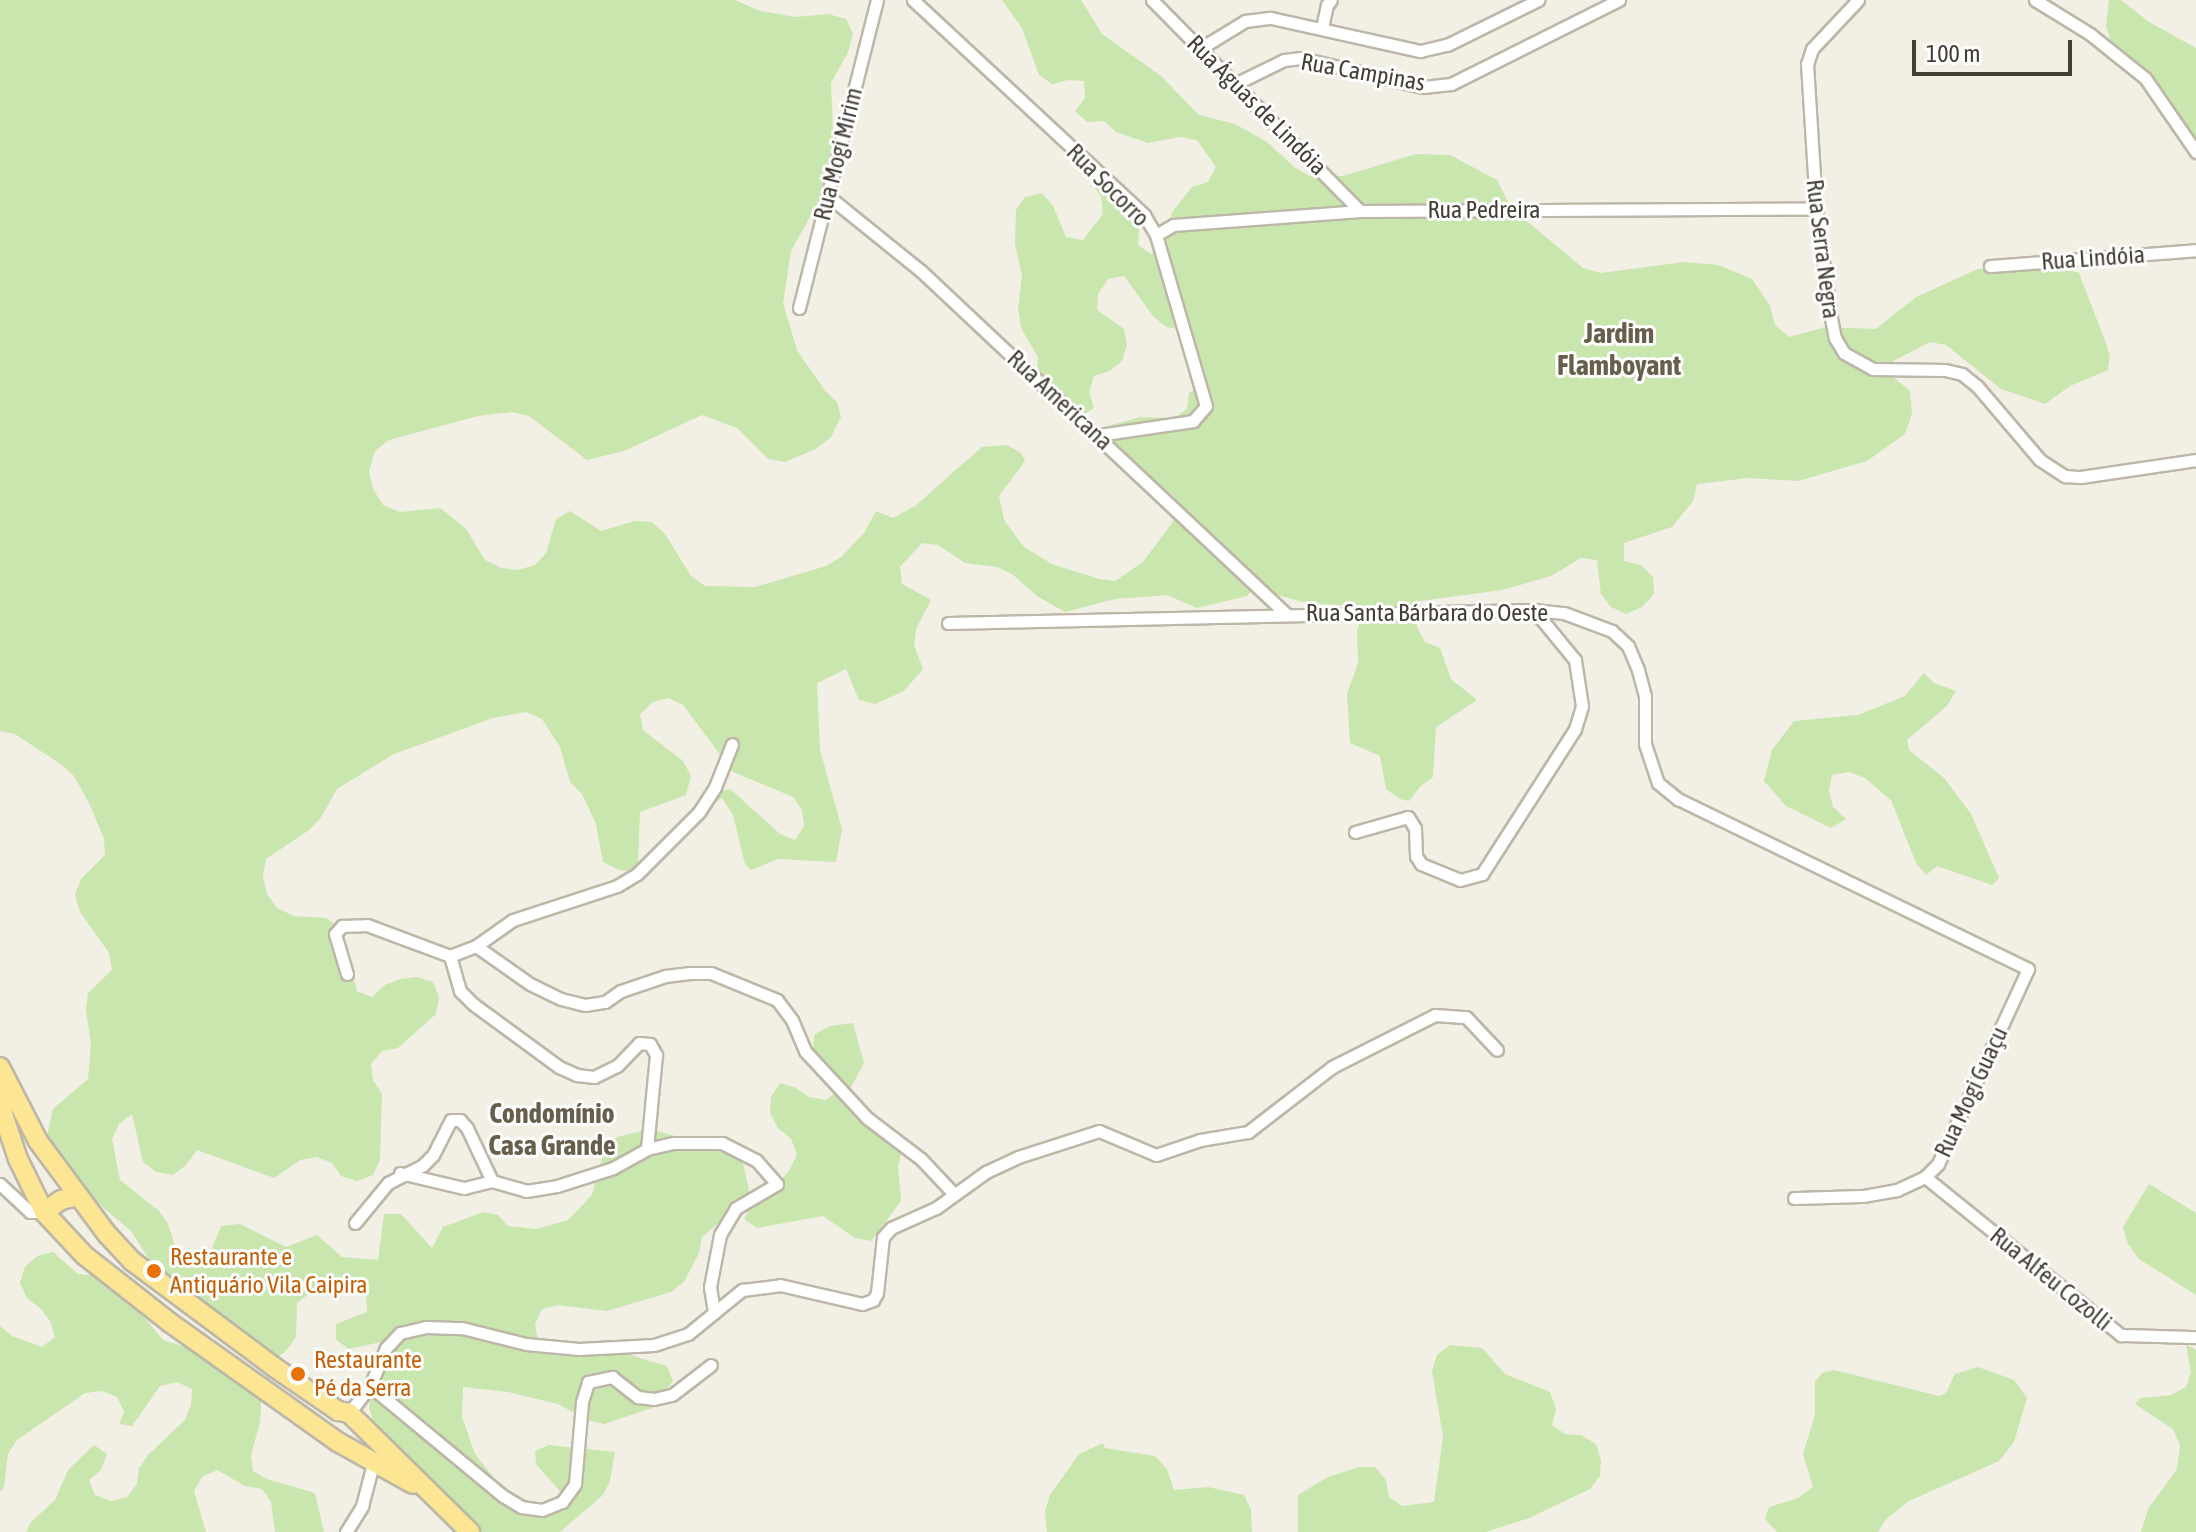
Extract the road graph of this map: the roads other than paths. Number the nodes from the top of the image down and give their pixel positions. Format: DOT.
graph roads {
  1 [pos="877,0"];
  2 [pos="913,0"];
  3 [pos="1152,0"];
  4 [pos="1331,0"];
  5 [pos="1538,0"];
  6 [pos="1619,0"];
  7 [pos="1858,0"];
  8 [pos="2035,0"];
  9 [pos="1322,28"];
  10 [pos="1201,48"];
  11 [pos="1237,83"];
  12 [pos="2196,152"];
  13 [pos="828,196"];
  14 [pos="1816,209"];
  15 [pos="1360,211"];
  16 [pos="1156,235"];
  17 [pos="2196,250"];
  18 [pos="1990,266"];
  19 [pos="799,308"];
  20 [pos="1098,435"];
  21 [pos="2196,460"];
  22 [pos="1534,610"];
  23 [pos="1286,614"];
  24 [pos="948,623"];
  25 [pos="732,744"];
  26 [pos="1355,832"];
  27 [pos="476,946"];
  28 [pos="450,956"];
  29 [pos="2028,969"];
  30 [pos="347,974"];
  31 [pos="1497,1050"];
  32 [pos="0,1068"];
  33 [pos="647,1149"];
  34 [pos="400,1173"];
  35 [pos="1925,1177"];
  36 [pos="492,1181"];
  37 [pos="0,1184"];
  38 [pos="953,1193"];
  39 [pos="79,1196"];
  40 [pos="1794,1198"];
  41 [pos="44,1212"];
  42 [pos="355,1223"];
  43 [pos="714,1313"];
  44 [pos="2194,1337"];
  45 [pos="711,1365"];
  46 [pos="370,1386"];
  47 [pos="348,1415"];
  48 [pos="332,1438"];
  49 [pos="374,1460"];
  50 [pos="434,1497"];
  51 [pos="346,1532"];
  52 [pos="470,1532"];
  1 -- 13 [label="street, Rua Mogi Mirim"];
  2 -- 16 [label="street, Rua Socorro"];
  3 -- 10 [label="street, Rua Águas de Lindóia"];
  4 -- 9 [label="street"];
  5 -- 9 [label="street, Rua Campinas"];
  6 -- 11 [label="street, Rua Campinas"];
  7 -- 14 [label="street, Rua Serra Negra"];
  8 -- 12 [label="street"];
  9 -- 10 [label="street, Rua Campinas"];
  10 -- 11 [label="street, Rua Águas de Lindóia"];
  11 -- 15 [label="street, Rua Águas de Lindóia"];
  13 -- 19 [label="street, Rua Mogi Mirim"];
  13 -- 20 [label="street, Rua Americana"];
  14 -- 15 [label="street, Rua Pedreira"];
  14 -- 21 [label="street, Rua Serra Negra"];
  15 -- 16 [label="street, Rua Pedreira"];
  16 -- 20 [label="street, Rua Socorro"];
  17 -- 18 [label="street, Rua Lindóia"];
  20 -- 23 [label="street, Rua Americana"];
  22 -- 23 [label="street, Rua Santa Bárbara do Oeste"];
  22 -- 26 [label="street"];
  22 -- 29 [label="street, Rua Santa Bárbara do Oeste"];
  23 -- 24 [label="street, Rua Santa Bárbara do Oeste"];
  25 -- 27 [label="street"];
  27 -- 28 [label="street"];
  27 -- 38 [label="street"];
  28 -- 30 [label="street"];
  28 -- 33 [label="street"];
  29 -- 35 [label="street, Rua Mogi Guaçu"];
  31 -- 38 [label="street"];
  32 -- 39 [label="main road"];
  32 -- 41 [label="main road"];
  33 -- 36 [label="street"];
  33 -- 43 [label="street"];
  34 -- 36 [label="street"];
  34 -- 36 [label="street"];
  34 -- 42 [label="street"];
  35 -- 40 [label="street, Rua Mogi Guaçu"];
  35 -- 44 [label="street, Rua Alfeu Cozolli"];
  37 -- 41 [label="street"];
  38 -- 43 [label="street"];
  39 -- 41 [label="main road"];
  39 -- 47 [label="main road"];
  41 -- 48 [label="main road"];
  43 -- 46 [label="street"];
  45 -- 46 [label="street"];
  46 -- 47 [label="street"];
  47 -- 48 [label="main road"];
  47 -- 48 [label="main road"];
  47 -- 50 [label="main road"];
  48 -- 49 [label="main road"];
  49 -- 50 [label="main road"];
  49 -- 51 [label="street"];
  50 -- 52 [label="main road"];
}
